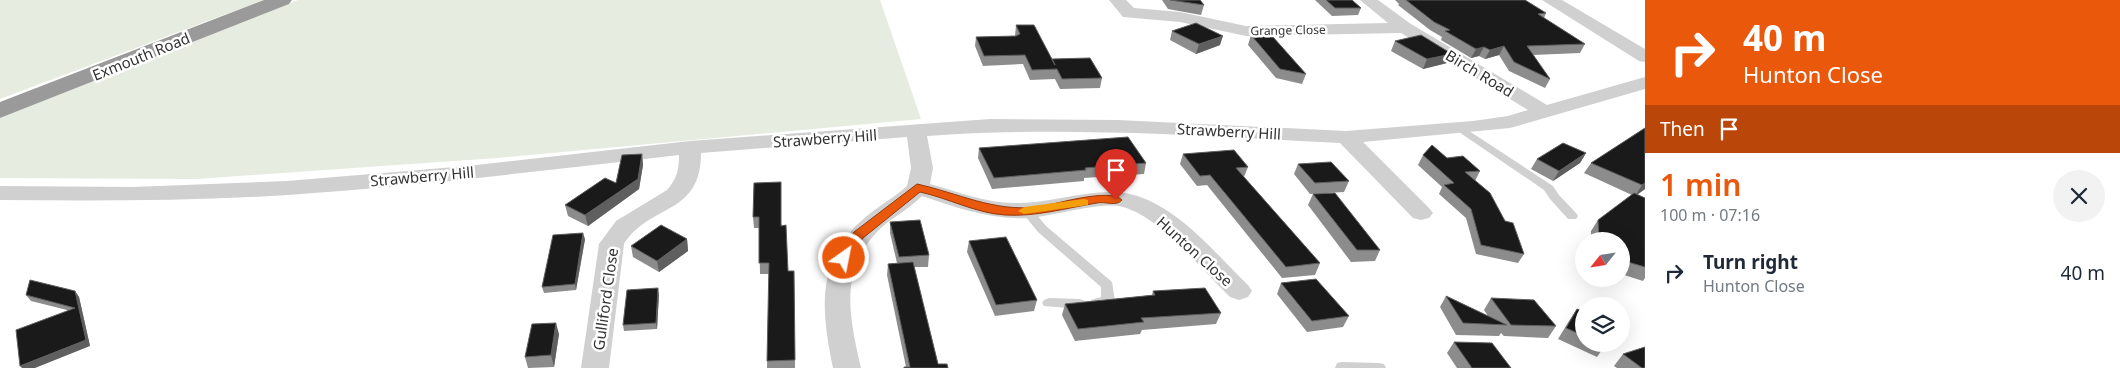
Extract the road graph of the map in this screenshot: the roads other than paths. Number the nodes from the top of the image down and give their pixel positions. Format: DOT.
graph roads {
  1 [pos="282,0"];
  2 [pos="1117,0"];
  3 [pos="1368,0"];
  4 [pos="1550,0"];
  5 [pos="1405,28"];
  6 [pos="1645,57"];
  7 [pos="1645,82"];
  8 [pos="1543,110"];
  9 [pos="0,111"];
  10 [pos="1460,128"];
  11 [pos="916,132"];
  12 [pos="1346,137"];
  13 [pos="690,147"];
  14 [pos="917,188"];
  15 [pos="0,193"];
  16 [pos="1027,211"];
  17 [pos="1421,213"];
  18 [pos="1572,216"];
  19 [pos="1239,291"];
  20 [pos="1049,303"];
  21 [pos="1342,366"];
  22 [pos="595,368"];
  23 [pos="847,368"];
  24 [pos="1379,368"];
  1 -- 9 [label="highway, Exmouth Road"];
  2 -- 5 [label="street, Grange Close"];
  3 -- 5 [label="street, Birch Road"];
  4 -- 6 [label="street"];
  5 -- 8 [label="street, Birch Road"];
  7 -- 8 [label="street, Strawberry Hill"];
  8 -- 10 [label="street, Strawberry Hill"];
  10 -- 12 [label="street, Strawberry Hill"];
  10 -- 18 [label="lane"];
  11 -- 12 [label="street, Strawberry Hill"];
  11 -- 13 [label="street, Strawberry Hill"];
  11 -- 14 [label="street"];
  12 -- 17 [label="street"];
  13 -- 15 [label="street, Strawberry Hill"];
  13 -- 22 [label="street, Gulliford Close"];
  14 -- 16 [label="street, Hunton Close"];
  14 -- 23 [label="street"];
  16 -- 19 [label="street, Hunton Close"];
  16 -- 20 [label="lane"];
  21 -- 24 [label="lane"];
}
